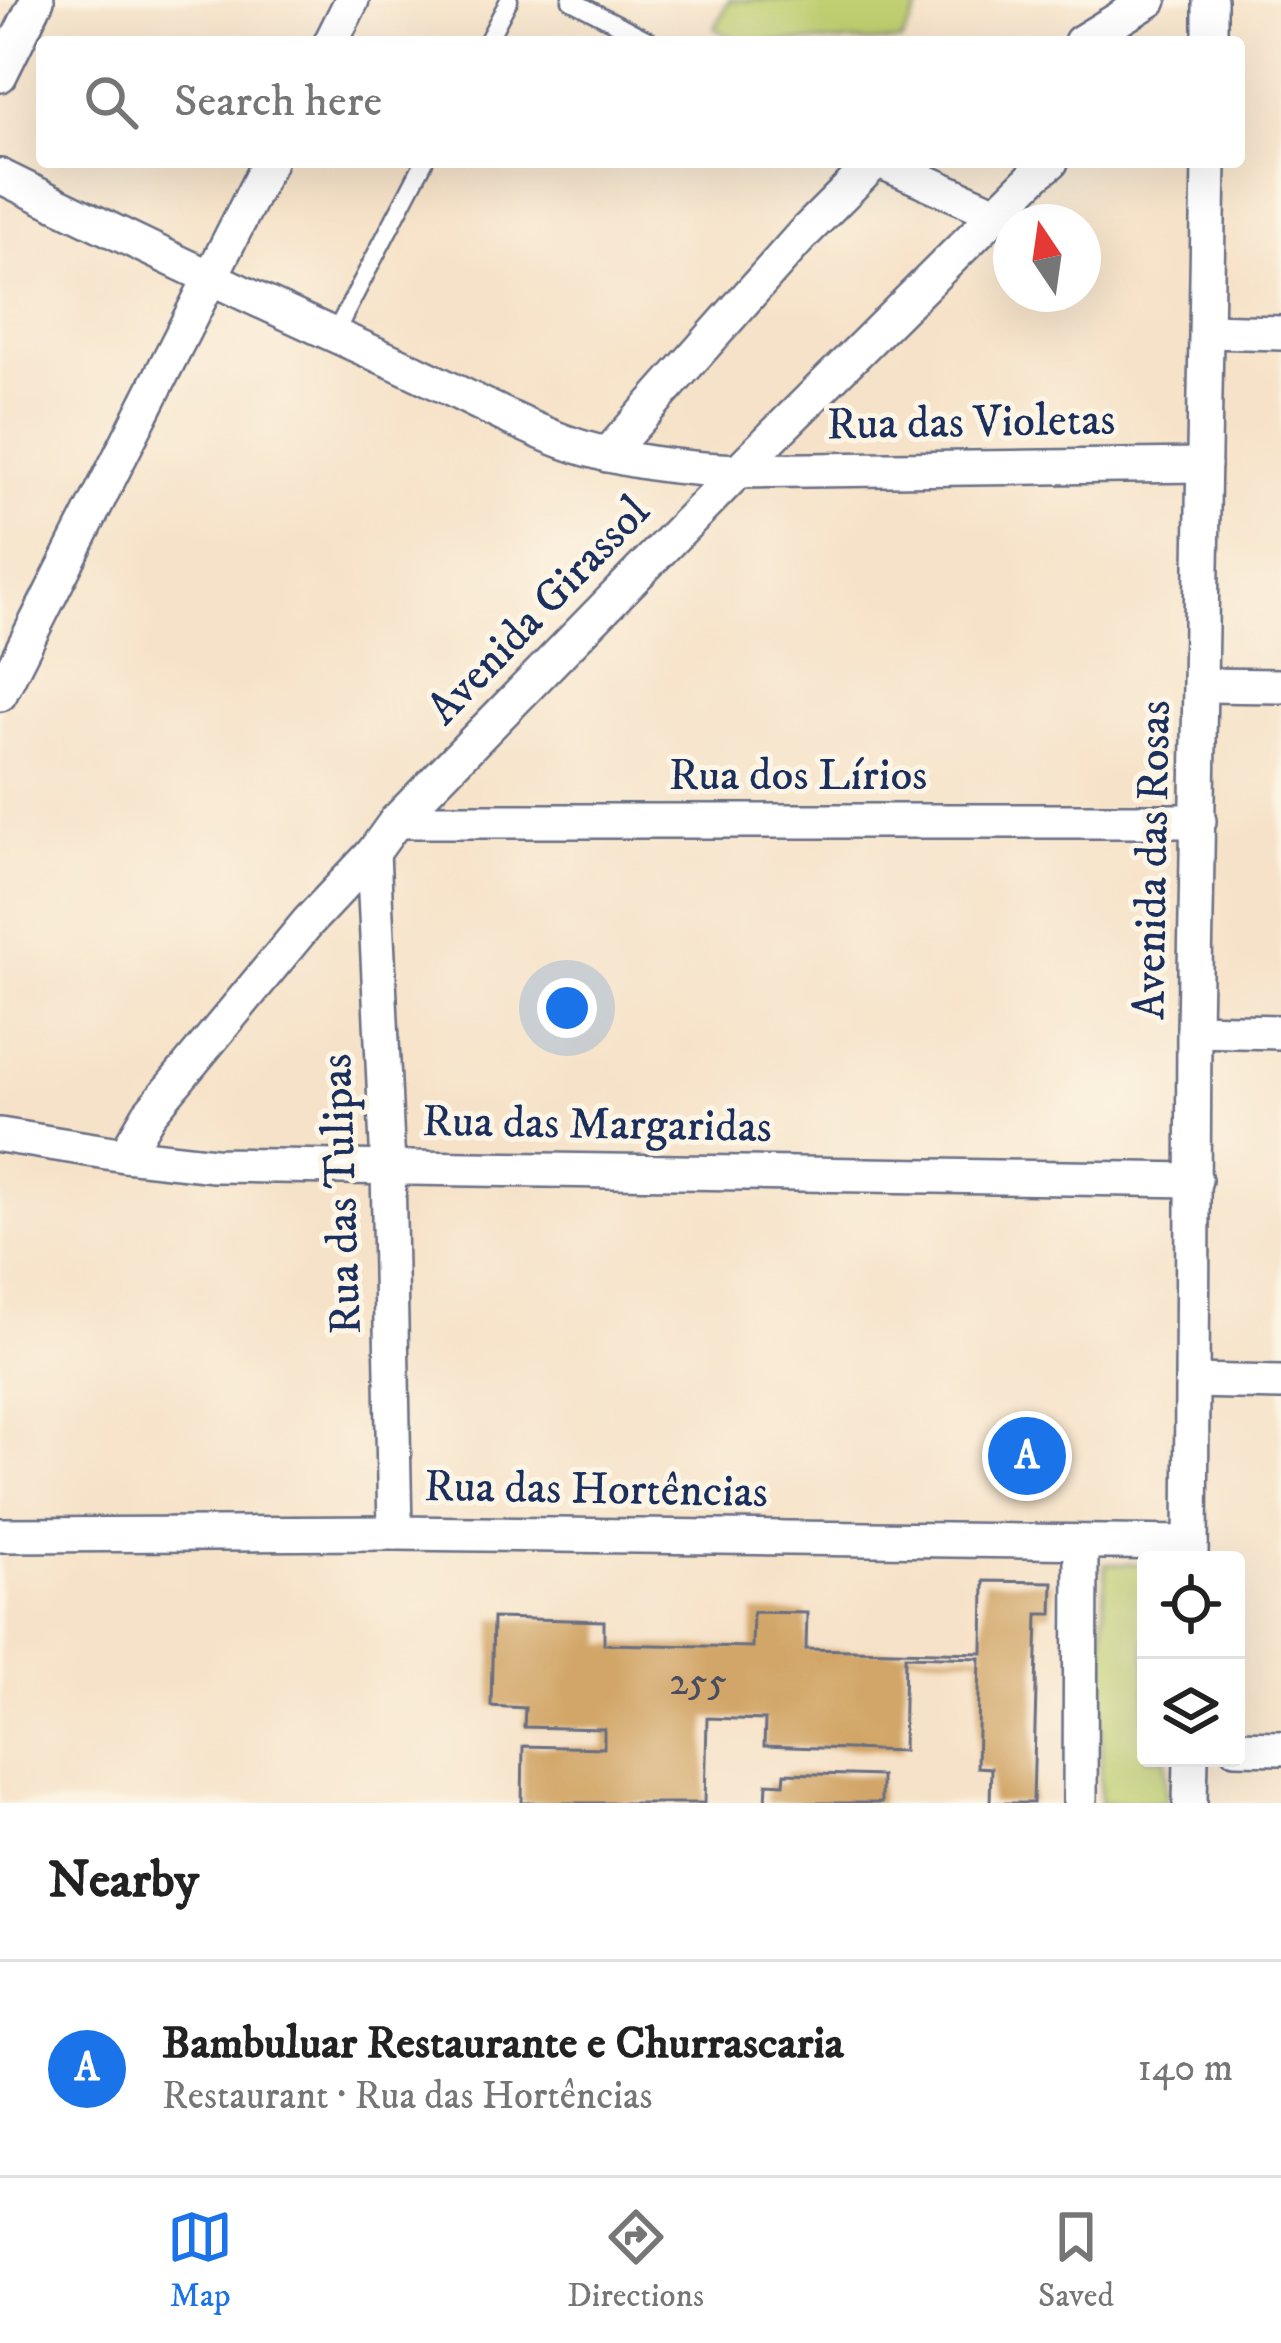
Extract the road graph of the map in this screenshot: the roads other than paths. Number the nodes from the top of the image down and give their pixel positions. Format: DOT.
graph roads {
  1 [pos="37,0"];
  2 [pos="352,0"];
  3 [pos="509,0"];
  4 [pos="571,0"];
  5 [pos="1150,0"];
  6 [pos="1210,0"];
  7 [pos="334,36"];
  8 [pos="490,36"];
  9 [pos="640,36"];
  10 [pos="1091,36"];
  11 [pos="1210,36"];
  12 [pos="0,75"];
  13 [pos="266,168"];
  14 [pos="421,168"];
  15 [pos="873,168"];
  16 [pos="893,168"];
  17 [pos="1043,168"];
  18 [pos="1209,168"];
  19 [pos="0,176"];
  20 [pos="1005,204"];
  21 [pos="993,212"];
  22 [pos="993,216"];
  23 [pos="209,279"];
  24 [pos="1208,332"];
  25 [pos="1281,333"];
  26 [pos="334,335"];
  27 [pos="607,455"];
  28 [pos="1204,465"];
  29 [pos="738,471"];
  30 [pos="1202,685"];
  31 [pos="1281,686"];
  32 [pos="0,694"];
  33 [pos="396,821"];
  34 [pos="1199,821"];
  35 [pos="373,853"];
  36 [pos="1194,1030"];
  37 [pos="1281,1032"];
  38 [pos="0,1135"];
  39 [pos="124,1155"];
  40 [pos="388,1167"];
  41 [pos="1195,1180"];
  42 [pos="1192,1381"];
  43 [pos="1281,1383"];
  44 [pos="395,1533"];
  45 [pos="0,1535"];
  46 [pos="1082,1542"];
  47 [pos="1180,1551"];
  48 [pos="1191,1551"];
  49 [pos="1245,1747"];
  50 [pos="1281,1748"];
  51 [pos="1191,1767"];
  52 [pos="1081,1803"];
  53 [pos="1190,1803"];
  1 -- 12 [label="street"];
  2 -- 7 [label="street"];
  3 -- 8 [label="lane"];
  4 -- 9 [label="lane"];
  5 -- 10 [label="street"];
  6 -- 11 [label="street"];
  13 -- 23 [label="street"];
  14 -- 26 [label="lane"];
  15 -- 27 [label="street"];
  16 -- 21 [label="street"];
  17 -- 20 [label="street, Avenida Girassol"];
  18 -- 24 [label="street, Avenida das Rosas"];
  19 -- 23 [label="street, Rua das Violetas"];
  22 -- 29 [label="street, Avenida Girassol"];
  23 -- 26 [label="street, Rua das Violetas"];
  23 -- 32 [label="street"];
  24 -- 25 [label="street"];
  24 -- 28 [label="street, Avenida das Rosas"];
  26 -- 27 [label="street, Rua das Violetas"];
  27 -- 29 [label="street, Rua das Violetas"];
  28 -- 29 [label="street, Rua das Violetas"];
  28 -- 30 [label="street, Avenida das Rosas"];
  29 -- 33 [label="street, Avenida Girassol"];
  30 -- 31 [label="street"];
  30 -- 34 [label="street, Avenida das Rosas"];
  33 -- 34 [label="street, Rua dos Lírios"];
  33 -- 35 [label="street, Avenida Girassol"];
  34 -- 36 [label="street, Avenida das Rosas"];
  35 -- 39 [label="street, Avenida Girassol"];
  35 -- 40 [label="street, Rua das Tulipas"];
  36 -- 37 [label="street"];
  36 -- 41 [label="street, Avenida das Rosas"];
  38 -- 39 [label="street, Rua das Margaridas"];
  39 -- 40 [label="street, Rua das Margaridas"];
  40 -- 41 [label="street, Rua das Margaridas"];
  40 -- 44 [label="street, Rua das Tulipas"];
  41 -- 42 [label="street, Avenida das Rosas"];
  42 -- 43 [label="street"];
  42 -- 48 [label="street, Avenida das Rosas"];
  44 -- 45 [label="street, Rua das Hortências"];
  44 -- 46 [label="street, Rua das Hortências"];
  46 -- 47 [label="street, Rua das Hortências"];
  46 -- 52 [label="street"];
  49 -- 50 [label="street"];
  51 -- 53 [label="street"];
}
